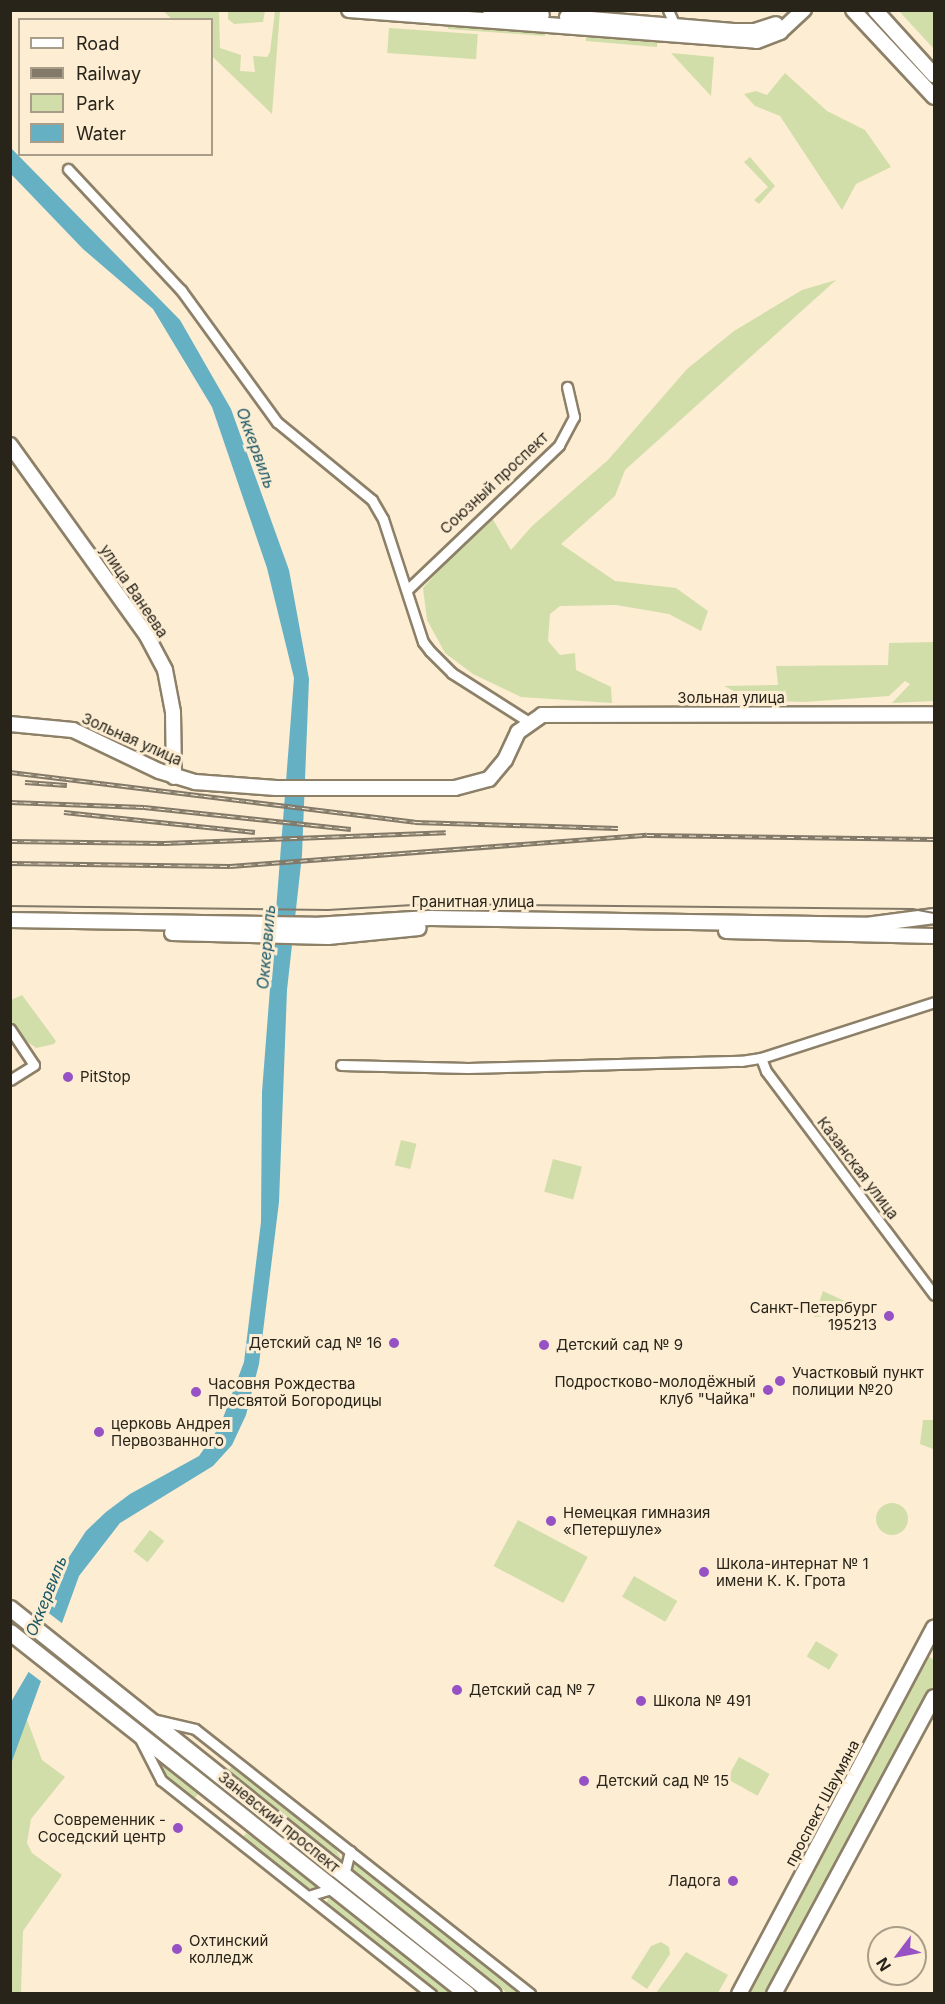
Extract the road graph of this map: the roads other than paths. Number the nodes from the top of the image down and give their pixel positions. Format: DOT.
graph roads {
  1 [pos="349,10"];
  2 [pos="490,10"];
  3 [pos="668,10"];
  4 [pos="791,10"];
  5 [pos="804,10"];
  6 [pos="853,10"];
  7 [pos="874,10"];
  8 [pos="675,26"];
  9 [pos="769,33"];
  10 [pos="934,75"];
  11 [pos="934,96"];
  12 [pos="68,169"];
  13 [pos="567,387"];
  14 [pos="10,445"];
  15 [pos="407,590"];
  16 [pos="934,714"];
  17 [pos="529,722"];
  18 [pos="934,723"];
  19 [pos="10,724"];
  20 [pos="174,777"];
  21 [pos="934,916"];
  22 [pos="10,920"];
  23 [pos="10,929"];
  24 [pos="251,931"];
  25 [pos="314,931"];
  26 [pos="934,936"];
  27 [pos="934,1002"];
  28 [pos="10,1029"];
  29 [pos="761,1058"];
  30 [pos="341,1065"];
  31 [pos="10,1080"];
  32 [pos="934,1295"];
  33 [pos="16,1613"];
  34 [pos="934,1631"];
  35 [pos="13,1634"];
  36 [pos="934,1697"];
  37 [pos="150,1719"];
  38 [pos="137,1732"];
  39 [pos="350,1851"];
  40 [pos="344,1875"];
  41 [pos="334,1888"];
  42 [pos="308,1896"];
  43 [pos="431,1994"];
  44 [pos="467,1994"];
  45 [pos="493,1994"];
  46 [pos="530,1994"];
  47 [pos="739,1994"];
  48 [pos="774,1994"];
  1 -- 9 [label="street"];
  2 -- 8 [label="street"];
  3 -- 8 [label="street"];
  4 -- 9 [label="street"];
  5 -- 9 [label="street"];
  6 -- 11 [label="street"];
  7 -- 10 [label="street"];
  8 -- 9 [label="street"];
  12 -- 15 [label="street"];
  13 -- 15 [label="street, Союзный проспект"];
  14 -- 20 [label="street, улица Ванеева"];
  15 -- 17 [label="street"];
  16 -- 17 [label="street, Зольная улица"];
  17 -- 18 [label="street, Зольная улица"];
  17 -- 20 [label="street, Зольная улица"];
  19 -- 20 [label="street, Зольная улица"];
  21 -- 25 [label="street, Гранитная улица"];
  22 -- 24 [label="street, Гранитная улица"];
  23 -- 24 [label="street, Гранитная улица"];
  24 -- 25 [label="street, Гранитная улица"];
  25 -- 26 [label="street, Гранитная улица"];
  27 -- 29 [label="street"];
  28 -- 31 [label="street"];
  29 -- 30 [label="street"];
  29 -- 32 [label="street, Казанская улица"];
  33 -- 37 [label="main road, Заневский проспект"];
  34 -- 47 [label="street, проспект Шаумяна"];
  35 -- 38 [label="main road, Заневский проспект"];
  36 -- 48 [label="street"];
  37 -- 39 [label="street"];
  37 -- 40 [label="main road, Заневский проспект"];
  38 -- 41 [label="main road, Заневский проспект"];
  38 -- 42 [label="street"];
  39 -- 40 [label="street"];
  39 -- 46 [label="street"];
  40 -- 45 [label="main road, Заневский проспект"];
  41 -- 42 [label="street"];
  41 -- 44 [label="main road, Заневский проспект"];
  42 -- 43 [label="street"];
}
